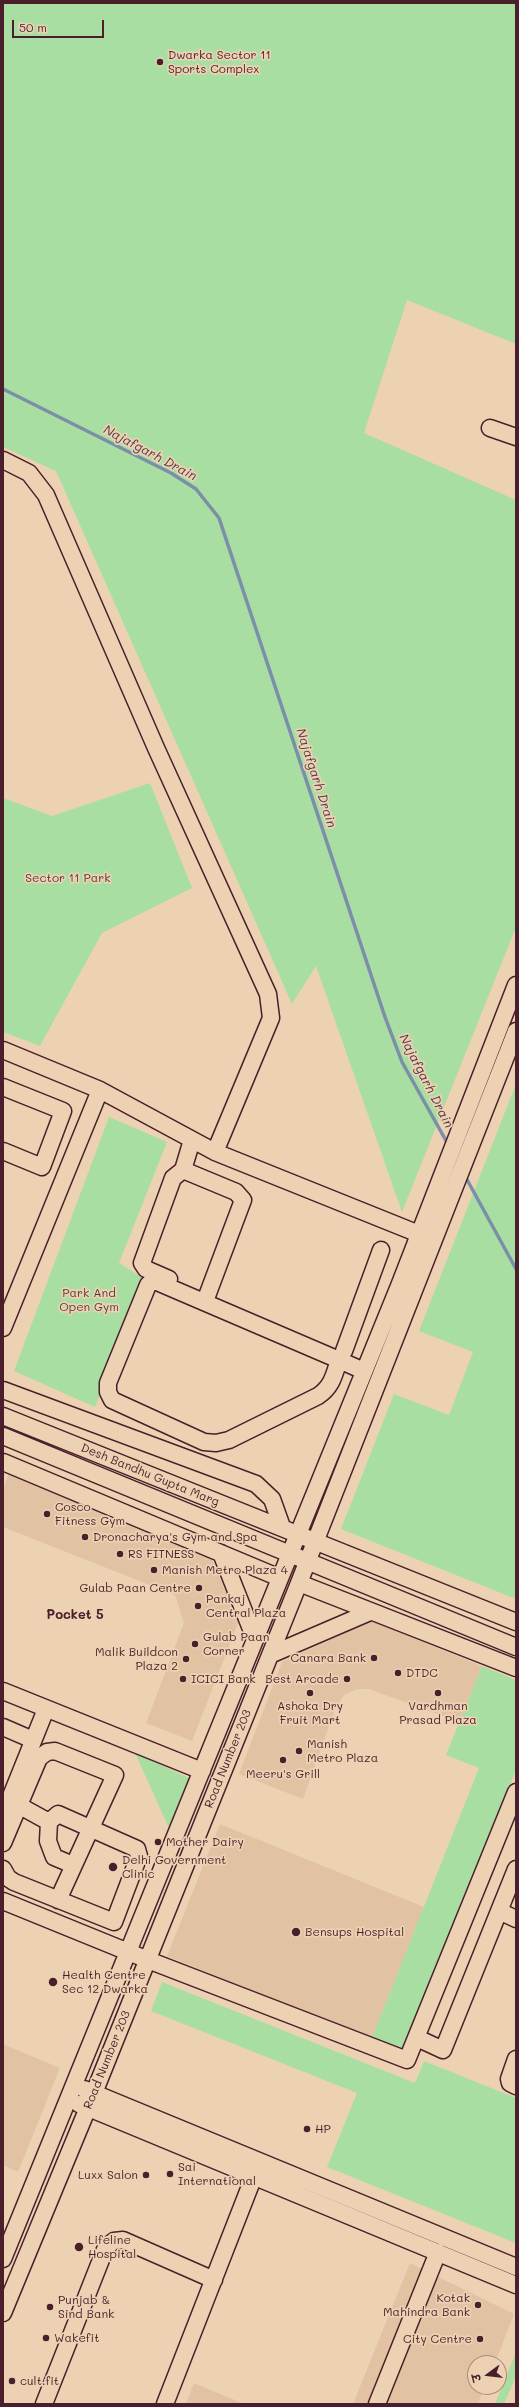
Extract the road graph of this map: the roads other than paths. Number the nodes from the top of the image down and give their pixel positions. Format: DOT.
graph roads {
  1 [pos="490,428"];
  2 [pos="516,437"];
  3 [pos="3,460"];
  4 [pos="516,985"];
  5 [pos="496,1034"];
  6 [pos="515,1038"];
  7 [pos="3,1050"];
  8 [pos="3,1086"];
  9 [pos="100,1090"];
  10 [pos="63,1111"];
  11 [pos="86,1123"];
  12 [pos="192,1140"];
  13 [pos="3,1151"];
  14 [pos="215,1152"];
  15 [pos="183,1170"];
  16 [pos="419,1234"];
  17 [pos="381,1250"];
  18 [pos="207,1296"];
  19 [pos="3,1328"];
  20 [pos="341,1356"];
  21 [pos="367,1366"];
  22 [pos="3,1390"];
  23 [pos="3,1416"];
  24 [pos="3,1436"];
  25 [pos="3,1462"];
  26 [pos="282,1528"];
  27 [pos="298,1534"];
  28 [pos="315,1541"];
  29 [pos="221,1553"];
  30 [pos="290,1553"];
  31 [pos="308,1560"];
  32 [pos="280,1578"];
  33 [pos="299,1583"];
  34 [pos="370,1612"];
  35 [pos="516,1622"];
  36 [pos="255,1639"];
  37 [pos="516,1646"];
  38 [pos="270,1655"];
  39 [pos="516,1668"];
  40 [pos="3,1691"];
  41 [pos="46,1709"];
  42 [pos="3,1727"];
  43 [pos="33,1740"];
  44 [pos="202,1771"];
  45 [pos="516,1792"];
  46 [pos="20,1806"];
  47 [pos="3,1816"];
  48 [pos="49,1822"];
  49 [pos="90,1828"];
  50 [pos="3,1843"];
  51 [pos="73,1865"];
  52 [pos="3,1869"];
  53 [pos="516,1869"];
  54 [pos="58,1900"];
  55 [pos="3,1901"];
  56 [pos="499,1911"];
  57 [pos="516,1919"];
  58 [pos="114,1922"];
  59 [pos="137,1932"];
  60 [pos="129,1951"];
  61 [pos="148,1960"];
  62 [pos="417,2038"];
  63 [pos="516,2059"];
  64 [pos="75,2085"];
  65 [pos="516,2086"];
  66 [pos="69,2100"];
  67 [pos="91,2100"];
  68 [pos="254,2176"];
  69 [pos="438,2252"];
  70 [pos="3,2259"];
  71 [pos="516,2267"];
  72 [pos="214,2280"];
  73 [pos="516,2285"];
  74 [pos="3,2313"];
  75 [pos="44,2404"];
  76 [pos="166,2404"];
  77 [pos="377,2404"];
  1 -- 2 [label="street"];
  3 -- 14 [label="street"];
  4 -- 5 [label="street, Road Number 203"];
  5 -- 6 [label="street"];
  5 -- 16 [label="street, Road Number 203"];
  6 -- 28 [label="street, Road Number 203"];
  7 -- 9 [label="street"];
  8 -- 10 [label="street"];
  9 -- 11 [label="street"];
  9 -- 12 [label="street"];
  10 -- 11 [label="street"];
  10 -- 13 [label="street"];
  11 -- 19 [label="street"];
  12 -- 14 [label="street"];
  12 -- 15 [label="street"];
  14 -- 16 [label="street"];
  15 -- 18 [label="street"];
  15 -- 18 [label="street"];
  16 -- 21 [label="street, Road Number 203"];
  17 -- 20 [label="street"];
  18 -- 20 [label="street"];
  20 -- 20 [label="street"];
  20 -- 21 [label="street"];
  21 -- 27 [label="street, Road Number 203"];
  22 -- 26 [label="street"];
  23 -- 26 [label="street, Desh Bandhu Gupta Marg"];
  24 -- 30 [label="street, Desh Bandhu Gupta Marg"];
  25 -- 29 [label="street"];
  26 -- 27 [label="street, Desh Bandhu Gupta Marg"];
  27 -- 28 [label="street, Desh Bandhu Gupta Marg"];
  27 -- 30 [label="street, Road Number 203"];
  28 -- 31 [label="street, Road Number 203"];
  28 -- 35 [label="street"];
  29 -- 32 [label="street"];
  29 -- 36 [label="street"];
  30 -- 31 [label="street, Desh Bandhu Gupta Marg"];
  30 -- 32 [label="street, Road Number 203"];
  31 -- 33 [label="street, Road Number 203"];
  31 -- 37 [label="street"];
  32 -- 36 [label="street, Road Number 203"];
  33 -- 34 [label="street"];
  33 -- 38 [label="street, Road Number 203"];
  34 -- 38 [label="street"];
  34 -- 39 [label="street"];
  36 -- 44 [label="street, Road Number 203"];
  38 -- 61 [label="street, Road Number 203"];
  40 -- 41 [label="street"];
  41 -- 43 [label="street"];
  41 -- 44 [label="street"];
  42 -- 43 [label="street"];
  43 -- 47 [label="street"];
  44 -- 59 [label="street, Road Number 203"];
  45 -- 62 [label="street"];
  46 -- 48 [label="street"];
  46 -- 49 [label="street"];
  46 -- 50 [label="street"];
  48 -- 49 [label="street"];
  48 -- 51 [label="street"];
  49 -- 51 [label="street"];
  49 -- 58 [label="street"];
  51 -- 54 [label="street"];
  52 -- 54 [label="street"];
  53 -- 56 [label="street"];
  54 -- 58 [label="street"];
  55 -- 60 [label="street"];
  56 -- 57 [label="street"];
  56 -- 62 [label="street"];
  58 -- 59 [label="street"];
  59 -- 60 [label="street, Road Number 203"];
  60 -- 61 [label="street"];
  60 -- 64 [label="street, Road Number 203"];
  61 -- 62 [label="street"];
  61 -- 67 [label="street, Road Number 203"];
  63 -- 65 [label="street"];
  64 -- 66 [label="street, Road Number 203"];
  64 -- 67 [label="street"];
  66 -- 67 [label="street"];
  66 -- 70 [label="street, Road Number 203"];
  67 -- 68 [label="street"];
  67 -- 71 [label="street"];
  67 -- 74 [label="street, Road Number 203"];
  68 -- 69 [label="street"];
  68 -- 72 [label="street"];
  69 -- 73 [label="street"];
  69 -- 77 [label="street"];
  72 -- 75 [label="street"];
  72 -- 76 [label="street"];
}
